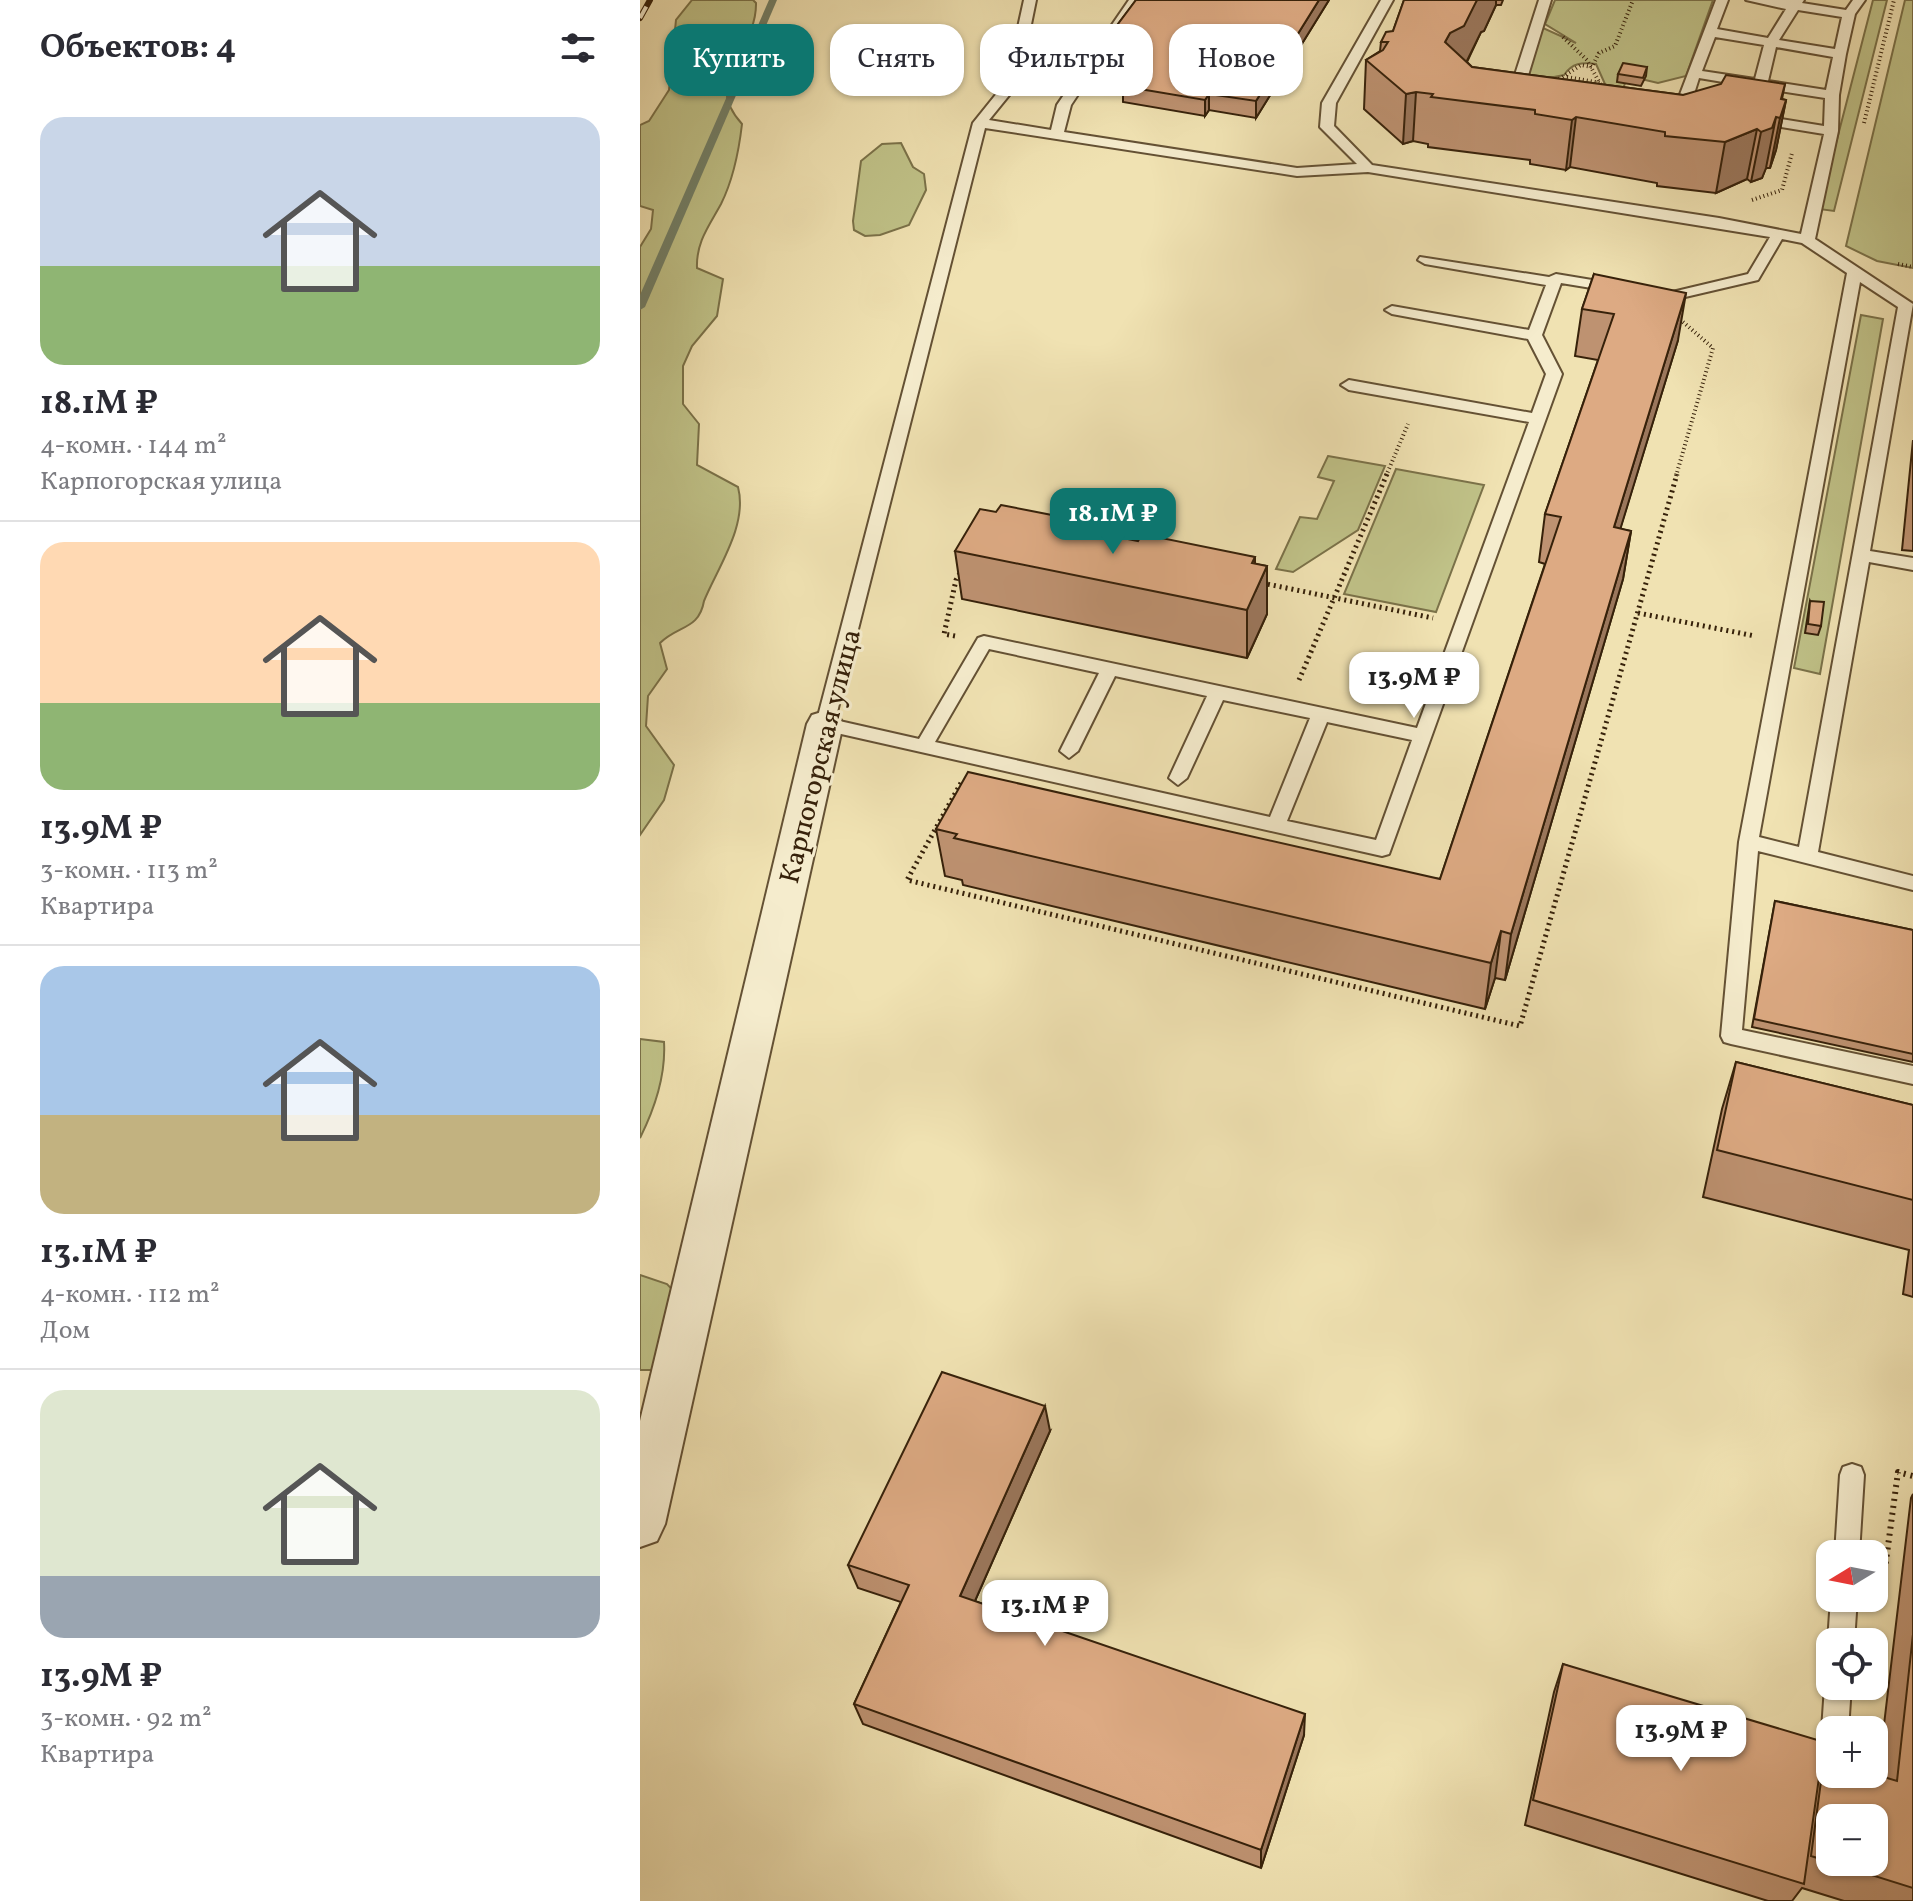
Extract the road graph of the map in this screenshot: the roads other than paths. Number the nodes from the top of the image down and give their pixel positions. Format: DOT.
graph roads {
  1 [pos="1030,0"];
  2 [pos="1135,0"];
  3 [pos="1387,0"];
  4 [pos="1545,0"];
  5 [pos="1722,0"];
  6 [pos="1752,0"];
  7 [pos="1859,0"];
  8 [pos="1797,3"];
  9 [pos="1849,14"];
  10 [pos="1710,32"];
  11 [pos="1771,43"];
  12 [pos="1840,54"];
  13 [pos="1697,74"];
  14 [pos="1761,85"];
  15 [pos="1536,88"];
  16 [pos="1832,95"];
  17 [pos="1689,112"];
  18 [pos="1669,113"];
  19 [pos="1717,113"];
  20 [pos="980,123"];
  21 [pos="1831,131"];
  22 [pos="1057,133"];
  23 [pos="1368,168"];
  24 [pos="1779,233"];
  25 [pos="1807,240"];
  26 [pos="1425,260"];
  27 [pos="1855,271"];
  28 [pos="1554,282"];
  29 [pos="1392,310"];
  30 [pos="1534,335"];
  31 [pos="1906,342"];
  32 [pos="1349,385"];
  33 [pos="1538,419"];
  34 [pos="1860,555"];
  35 [pos="1913,564"];
  36 [pos="1110,669"];
  37 [pos="1218,692"];
  38 [pos="1321,714"];
  39 [pos="825,724"];
  40 [pos="1423,736"];
  41 [pos="924,746"];
  42 [pos="1069,751"];
  43 [pos="1178,778"];
  44 [pos="1276,825"];
  45 [pos="1749,842"];
  46 [pos="1807,859"];
  47 [pos="1913,883"];
  48 [pos="1913,1075"];
  49 [pos="1852,1475"];
  50 [pos="640,1524"];
  51 [pos="1848,1540"];
  1 -- 20 [label="lane, Карпогорская улица"];
  2 -- 22 [label="lane"];
  3 -- 23 [label="lane"];
  4 -- 15 [label="lane"];
  5 -- 10 [label="lane"];
  6 -- 8 [label="lane"];
  7 -- 9 [label="lane"];
  8 -- 9 [label="lane"];
  8 -- 11 [label="lane"];
  9 -- 12 [label="lane"];
  10 -- 11 [label="lane"];
  10 -- 13 [label="lane"];
  11 -- 12 [label="lane"];
  11 -- 14 [label="lane"];
  12 -- 16 [label="lane"];
  13 -- 14 [label="lane"];
  13 -- 17 [label="lane"];
  14 -- 16 [label="lane"];
  14 -- 21 [label="lane"];
  16 -- 21 [label="lane"];
  17 -- 18 [label="lane"];
  17 -- 19 [label="lane"];
  20 -- 22 [label="lane"];
  20 -- 39 [label="lane, Карпогорская улица"];
  21 -- 25 [label="lane"];
  22 -- 23 [label="lane"];
  23 -- 24 [label="lane"];
  24 -- 25 [label="lane"];
  24 -- 28 [label="lane"];
  25 -- 27 [label="lane"];
  26 -- 28 [label="lane"];
  27 -- 31 [label="lane"];
  27 -- 45 [label="lane"];
  28 -- 30 [label="lane"];
  29 -- 30 [label="lane"];
  30 -- 33 [label="lane"];
  31 -- 34 [label="lane"];
  32 -- 33 [label="lane"];
  33 -- 40 [label="lane"];
  34 -- 35 [label="lane"];
  34 -- 46 [label="lane"];
  36 -- 37 [label="lane"];
  36 -- 41 [label="lane"];
  36 -- 42 [label="lane"];
  37 -- 38 [label="lane"];
  37 -- 43 [label="lane"];
  38 -- 40 [label="lane"];
  38 -- 44 [label="lane"];
  39 -- 41 [label="lane"];
  39 -- 50 [label="street, Карпогорская улица"];
  40 -- 44 [label="lane"];
  41 -- 44 [label="lane"];
  45 -- 46 [label="lane"];
  45 -- 48 [label="lane"];
  46 -- 47 [label="lane"];
  49 -- 51 [label="lane"];
}
